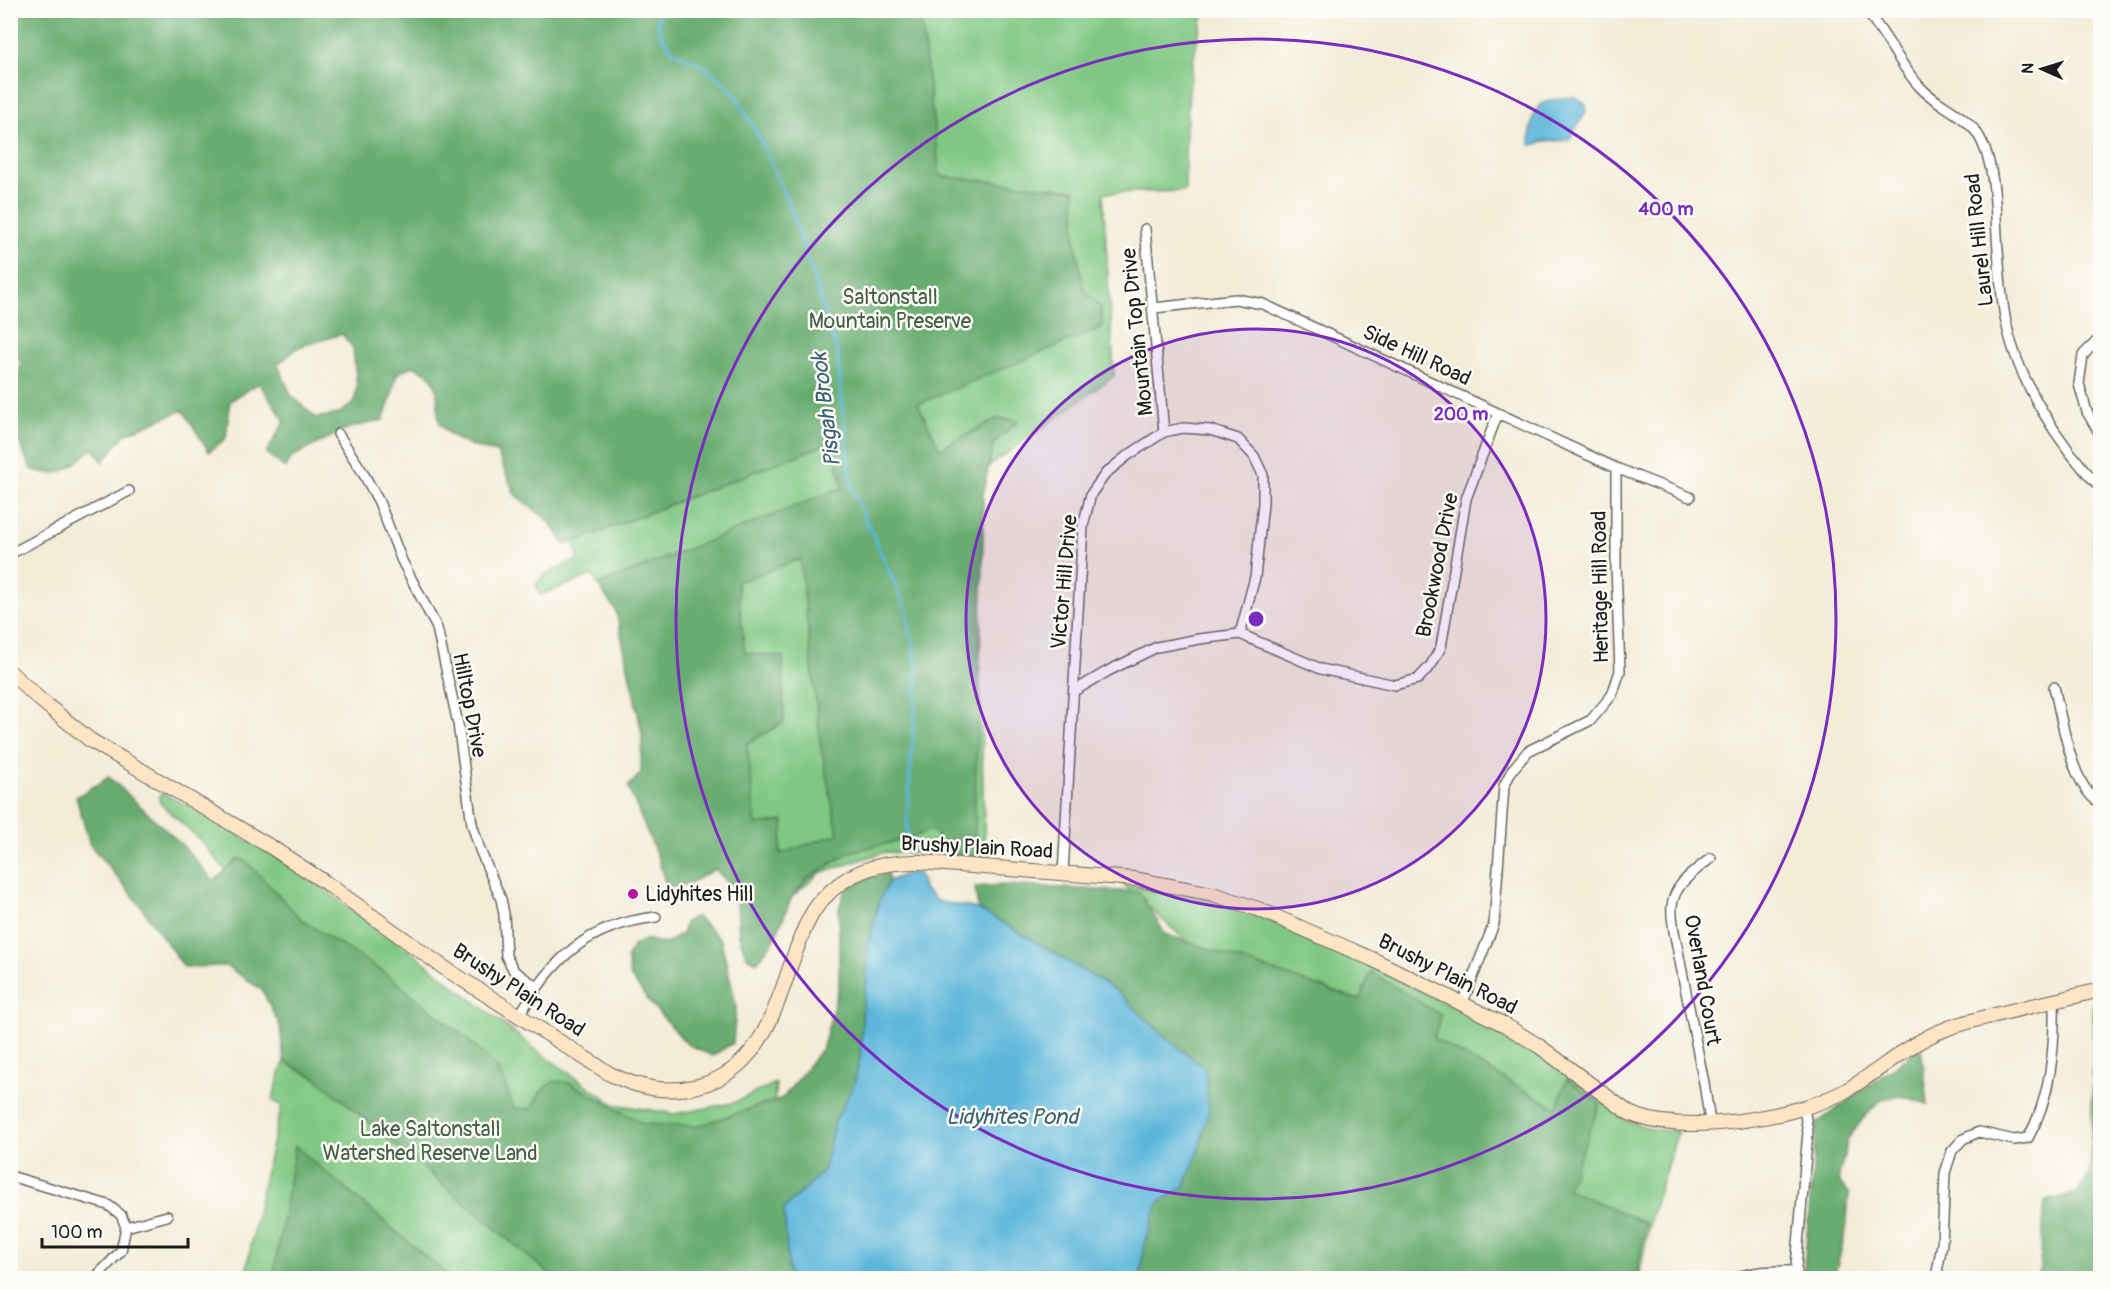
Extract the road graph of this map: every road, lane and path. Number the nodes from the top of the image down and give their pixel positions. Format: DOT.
graph roads {
  1 [pos="1865,10"];
  2 [pos="1145,229"];
  3 [pos="1154,308"];
  4 [pos="2100,338"];
  5 [pos="1498,413"];
  6 [pos="1164,432"];
  7 [pos="338,434"];
  8 [pos="2100,434"];
  9 [pos="1616,468"];
  10 [pos="2100,487"];
  11 [pos="129,491"];
  12 [pos="1690,497"];
  13 [pos="10,554"];
  14 [pos="1240,634"];
  15 [pos="10,672"];
  16 [pos="2054,687"];
  17 [pos="1074,691"];
  18 [pos="2100,803"];
  19 [pos="1711,858"];
  20 [pos="1063,873"];
  21 [pos="656,917"];
  22 [pos="537,987"];
  23 [pos="2100,990"];
  24 [pos="2054,1001"];
  25 [pos="1462,1004"];
  26 [pos="519,1016"];
  27 [pos="1804,1108"];
  28 [pos="1710,1122"];
  29 [pos="10,1176"];
  30 [pos="167,1216"];
  31 [pos="126,1227"];
  32 [pos="1796,1275"];
  33 [pos="95,1278"];
  34 [pos="1736,1278"];
  35 [pos="1936,1278"];
  1 -- 10 [label="street, Laurel Hill Road"];
  2 -- 3 [label="street, Mountain Top Drive"];
  3 -- 5 [label="street, Side Hill Road"];
  3 -- 6 [label="street, Mountain Top Drive"];
  4 -- 8 [label="street"];
  5 -- 9 [label="street, Side Hill Road"];
  5 -- 14 [label="street, Brookwood Drive"];
  6 -- 14 [label="street, Victor Hill Drive"];
  6 -- 17 [label="street, Victor Hill Drive"];
  7 -- 22 [label="street, Hilltop Drive"];
  9 -- 12 [label="street, Side Hill Road"];
  9 -- 25 [label="street, Heritage Hill Road"];
  11 -- 13 [label="street"];
  14 -- 17 [label="street"];
  15 -- 26 [label="main road, Brushy Plain Road"];
  16 -- 18 [label="street"];
  17 -- 20 [label="street"];
  19 -- 28 [label="street, Overland Court"];
  20 -- 25 [label="main road, Brushy Plain Road"];
  20 -- 26 [label="main road, Brushy Plain Road"];
  21 -- 22 [label="street"];
  22 -- 26 [label="street"];
  23 -- 24 [label="main road, Brushy Plain Road"];
  24 -- 27 [label="main road, Brushy Plain Road"];
  24 -- 35 [label="street"];
  25 -- 28 [label="main road, Brushy Plain Road"];
  27 -- 28 [label="main road, Brushy Plain Road"];
  27 -- 32 [label="street"];
  29 -- 31 [label="street"];
  30 -- 31 [label="street"];
  31 -- 33 [label="street"];
  32 -- 34 [label="street"];
}
